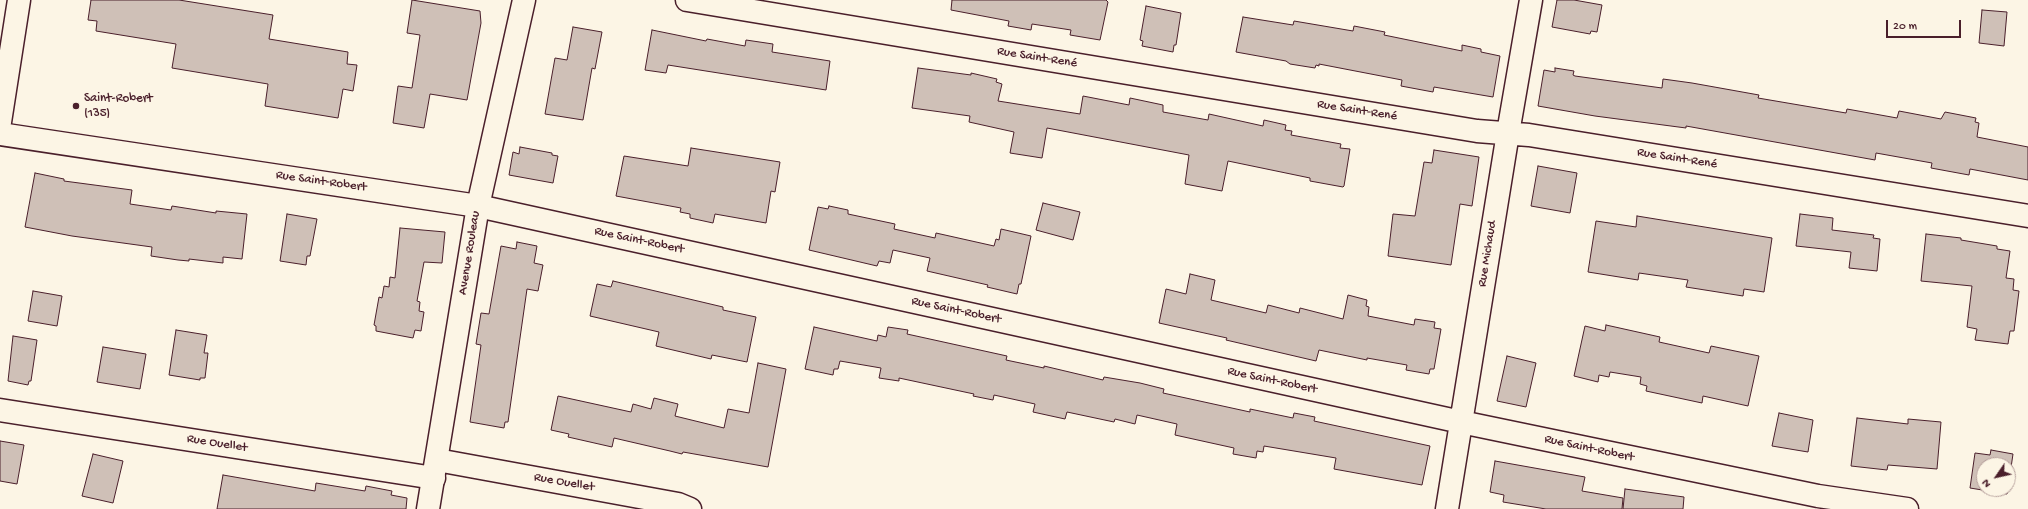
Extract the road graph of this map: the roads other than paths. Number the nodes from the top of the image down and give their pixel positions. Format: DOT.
graph roads {
  1 [pos="19,0"];
  2 [pos="524,0"];
  3 [pos="687,0"];
  4 [pos="1531,0"];
  5 [pos="0,122"];
  6 [pos="1508,133"];
  7 [pos="0,134"];
  8 [pos="478,206"];
  9 [pos="2028,216"];
  10 [pos="0,410"];
  11 [pos="1461,422"];
  12 [pos="436,469"];
  13 [pos="428,509"];
  14 [pos="690,509"];
  15 [pos="1447,509"];
  16 [pos="1908,509"];
  1 -- 5 [label="street"];
  2 -- 8 [label="street, Avenue Rouleau"];
  3 -- 6 [label="street, Rue Saint-René"];
  4 -- 6 [label="street, Rue Michaud"];
  6 -- 9 [label="street, Rue Saint-René"];
  6 -- 11 [label="street, Rue Michaud"];
  7 -- 8 [label="street, Rue Saint-Robert"];
  8 -- 11 [label="street, Rue Saint-Robert"];
  8 -- 12 [label="street, Avenue Rouleau"];
  10 -- 12 [label="street, Rue Ouellet"];
  11 -- 15 [label="street, Rue Michaud"];
  11 -- 16 [label="street, Rue Saint-Robert"];
  12 -- 13 [label="street, Avenue Rouleau"];
  12 -- 14 [label="street, Rue Ouellet"];
}
